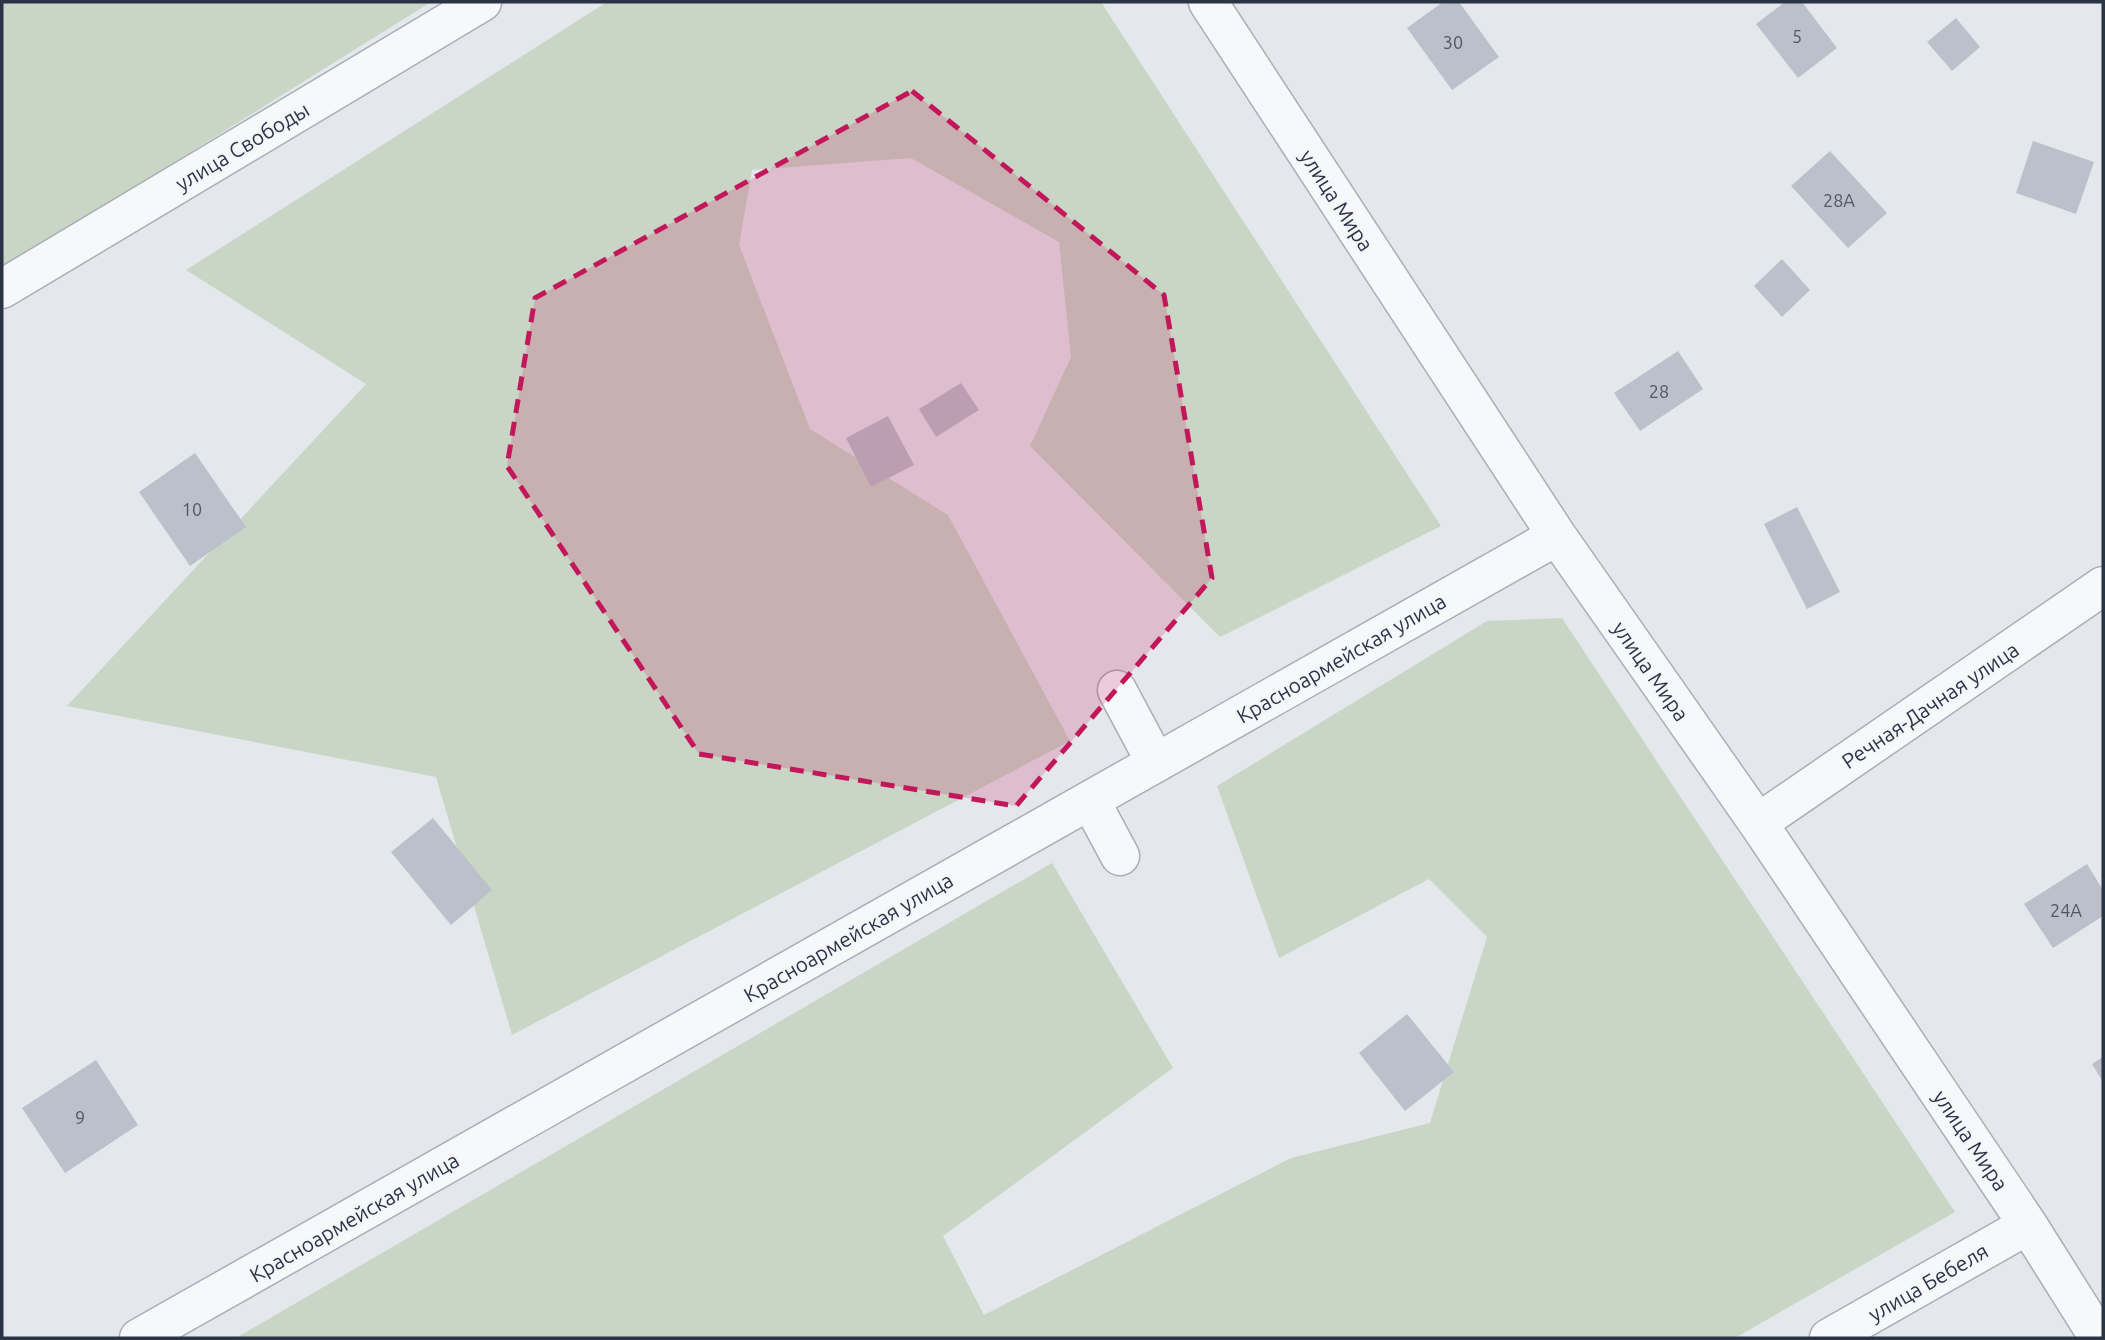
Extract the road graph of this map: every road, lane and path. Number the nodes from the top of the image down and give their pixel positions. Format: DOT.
graph roads {
  1 [pos="482,2"];
  2 [pos="1208,2"];
  3 [pos="2,289"];
  4 [pos="1556,536"];
  5 [pos="2103,586"];
  6 [pos="1117,690"];
  7 [pos="1156,763"];
  8 [pos="1090,800"];
  9 [pos="1758,823"];
  10 [pos="1121,856"];
  11 [pos="2028,1225"];
  12 [pos="139,1338"];
  13 [pos="1829,1338"];
  14 [pos="2099,1338"];
  1 -- 3 [label="street, улица Свободы"];
  2 -- 4 [label="street, улица Мира"];
  4 -- 7 [label="street, Красноармейская улица"];
  4 -- 9 [label="street, улица Мира"];
  5 -- 9 [label="street, Речная-Дачная улица"];
  6 -- 7 [label="street"];
  7 -- 8 [label="street, Красноармейская улица"];
  8 -- 10 [label="street"];
  8 -- 12 [label="street, Красноармейская улица"];
  9 -- 11 [label="street, улица Мира"];
  11 -- 13 [label="street, улица Бебеля"];
  11 -- 14 [label="street, улица Мира"];
}
